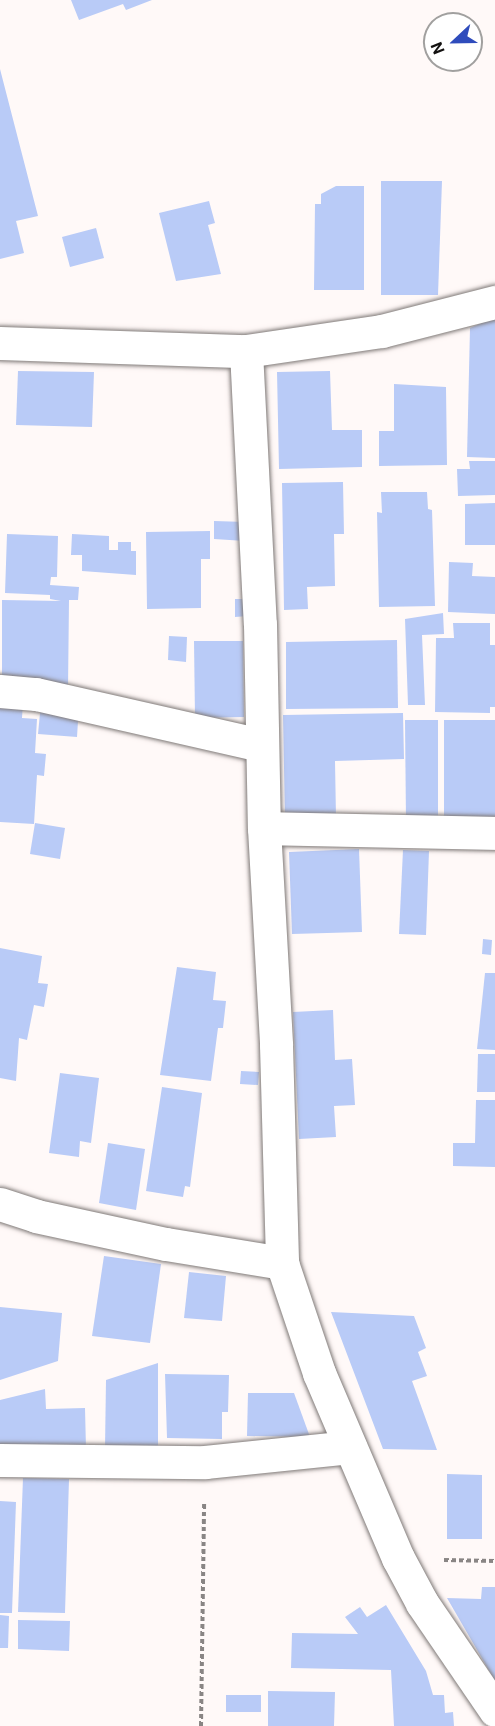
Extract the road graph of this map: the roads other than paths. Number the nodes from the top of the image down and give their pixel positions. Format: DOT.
graph roads {
  1 [pos="495,302"];
  2 [pos="0,343"];
  3 [pos="246,351"];
  4 [pos="0,691"];
  5 [pos="261,745"];
  6 [pos="264,828"];
  7 [pos="495,833"];
  8 [pos="0,1204"];
  9 [pos="282,1263"];
  10 [pos="350,1448"];
  11 [pos="0,1460"];
  12 [pos="495,1710"];
  1 -- 3 [label="street"];
  2 -- 3 [label="street"];
  3 -- 5 [label="street"];
  4 -- 5 [label="street"];
  5 -- 6 [label="street"];
  6 -- 7 [label="street"];
  6 -- 9 [label="street"];
  8 -- 9 [label="street"];
  9 -- 10 [label="street"];
  10 -- 11 [label="street"];
  10 -- 12 [label="street"];
}
